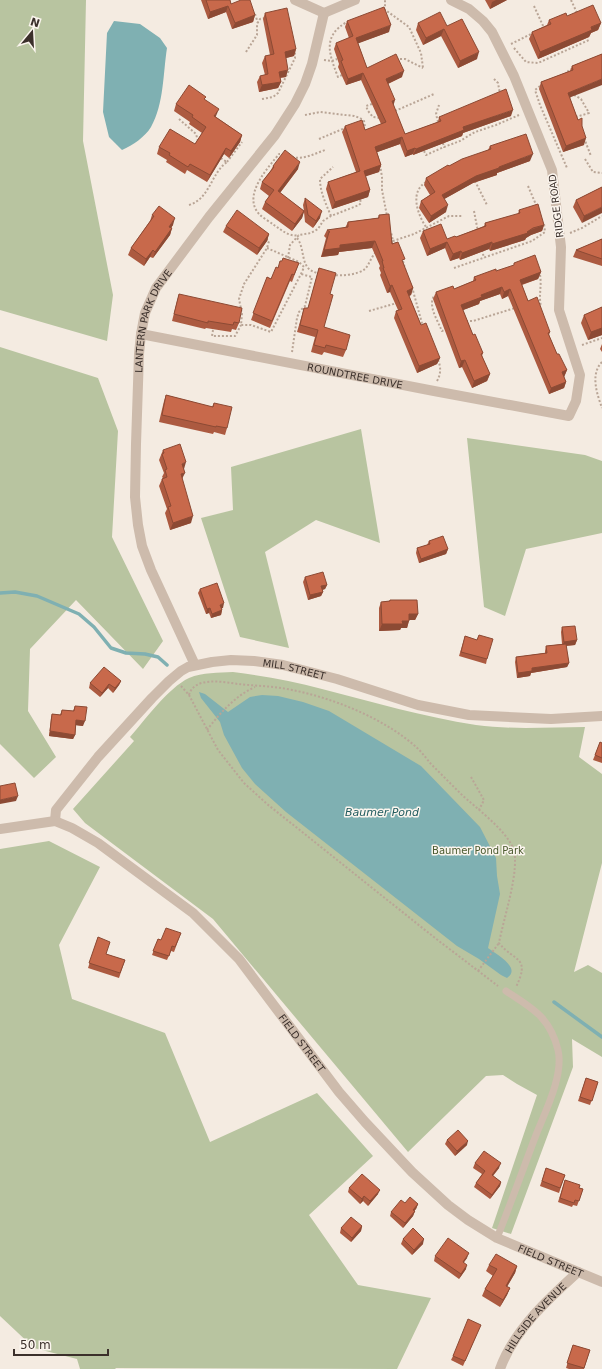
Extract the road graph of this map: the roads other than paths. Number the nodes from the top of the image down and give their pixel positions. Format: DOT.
graph roads {
  1 [pos="295,0"];
  2 [pos="355,0"];
  3 [pos="451,0"];
  4 [pos="324,13"];
  5 [pos="141,334"];
  6 [pos="569,416"];
  7 [pos="195,665"];
  8 [pos="602,716"];
  9 [pos="55,821"];
  10 [pos="0,830"];
  11 [pos="509,993"];
  12 [pos="497,1238"];
  13 [pos="578,1272"];
  14 [pos="602,1282"];
  15 [pos="500,1369"];
  1 -- 4 [label="street"];
  2 -- 4 [label="street"];
  3 -- 6 [label="street, RIDGE ROAD"];
  4 -- 5 [label="street, LANTERN PARK DRIVE"];
  5 -- 6 [label="street, ROUNDTREE DRIVE"];
  5 -- 7 [label="street, LANTERN PARK DRIVE"];
  7 -- 8 [label="street, MILL STREET"];
  7 -- 9 [label="street, MILL STREET"];
  9 -- 10 [label="street"];
  9 -- 12 [label="street, FIELD STREET"];
  11 -- 12 [label="lane"];
  12 -- 13 [label="street, FIELD STREET"];
  13 -- 14 [label="street, FIELD STREET"];
  13 -- 15 [label="street, HILLSIDE AVENUE"];
}
